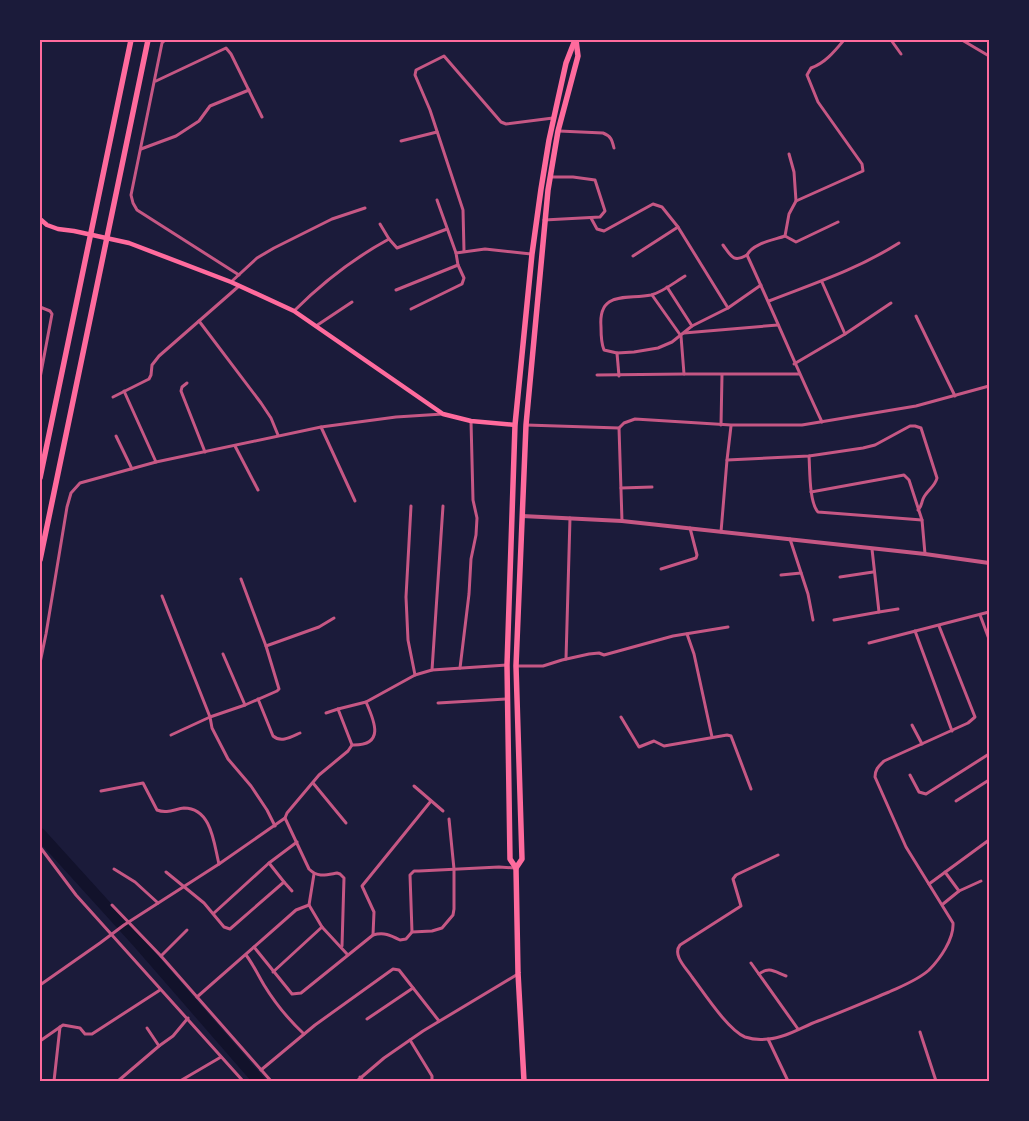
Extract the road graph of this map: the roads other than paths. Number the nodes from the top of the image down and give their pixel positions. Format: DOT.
graph roads {
  1 [pos="131,40"];
  2 [pos="148,40"];
  3 [pos="165,40"];
  4 [pos="575,40"];
  5 [pos="844,40"];
  6 [pos="891,40"];
  7 [pos="962,40"];
  8 [pos="901,54"];
  9 [pos="989,56"];
  10 [pos="155,81"];
  11 [pos="249,90"];
  12 [pos="262,118"];
  13 [pos="553,118"];
  14 [pos="558,130"];
  15 [pos="438,132"];
  16 [pos="401,142"];
  17 [pos="614,148"];
  18 [pos="140,150"];
  19 [pos="789,154"];
  20 [pos="550,177"];
  21 [pos="437,200"];
  22 [pos="796,201"];
  23 [pos="365,208"];
  24 [pos="591,218"];
  25 [pos="40,219"];
  26 [pos="544,220"];
  27 [pos="838,222"];
  28 [pos="380,224"];
  29 [pos="678,227"];
  30 [pos="447,229"];
  31 [pos="786,236"];
  32 [pos="389,239"];
  33 [pos="899,243"];
  34 [pos="723,246"];
  35 [pos="464,251"];
  36 [pos="456,253"];
  37 [pos="532,254"];
  38 [pos="747,255"];
  39 [pos="633,256"];
  40 [pos="458,264"];
  41 [pos="239,275"];
  42 [pos="685,276"];
  43 [pos="231,282"];
  44 [pos="822,282"];
  45 [pos="761,285"];
  46 [pos="239,286"];
  47 [pos="667,287"];
  48 [pos="396,290"];
  49 [pos="652,295"];
  50 [pos="769,301"];
  51 [pos="352,302"];
  52 [pos="891,303"];
  53 [pos="40,307"];
  54 [pos="728,308"];
  55 [pos="411,310"];
  56 [pos="294,311"];
  57 [pos="916,316"];
  58 [pos="199,322"];
  59 [pos="778,325"];
  60 [pos="316,326"];
  61 [pos="692,326"];
  62 [pos="845,334"];
  63 [pos="682,335"];
  64 [pos="617,353"];
  65 [pos="794,364"];
  66 [pos="684,374"];
  67 [pos="799,374"];
  68 [pos="597,375"];
  69 [pos="722,375"];
  70 [pos="619,376"];
  71 [pos="40,378"];
  72 [pos="187,382"];
  73 [pos="989,386"];
  74 [pos="124,392"];
  75 [pos="955,396"];
  76 [pos="113,397"];
  77 [pos="444,414"];
  78 [pos="471,421"];
  79 [pos="822,422"];
  80 [pos="515,425"];
  81 [pos="526,425"];
  82 [pos="721,425"];
  83 [pos="731,425"];
  84 [pos="321,427"];
  85 [pos="619,428"];
  86 [pos="278,435"];
  87 [pos="116,436"];
  88 [pos="234,446"];
  89 [pos="205,452"];
  90 [pos="808,456"];
  91 [pos="727,460"];
  92 [pos="156,462"];
  93 [pos="132,469"];
  94 [pos="40,478"];
  95 [pos="621,488"];
  96 [pos="652,488"];
  97 [pos="258,490"];
  98 [pos="811,492"];
  99 [pos="355,502"];
  100 [pos="411,506"];
  101 [pos="443,506"];
  102 [pos="918,510"];
  103 [pos="522,516"];
  104 [pos="570,518"];
  105 [pos="922,520"];
  106 [pos="622,521"];
  107 [pos="690,528"];
  108 [pos="721,532"];
  109 [pos="790,539"];
  110 [pos="872,549"];
  111 [pos="925,554"];
  112 [pos="40,560"];
  113 [pos="989,563"];
  114 [pos="661,569"];
  115 [pos="873,572"];
  116 [pos="801,573"];
  117 [pos="781,576"];
  118 [pos="840,577"];
  119 [pos="241,579"];
  120 [pos="162,596"];
  121 [pos="898,609"];
  122 [pos="879,612"];
  123 [pos="989,612"];
  124 [pos="980,616"];
  125 [pos="334,618"];
  126 [pos="813,620"];
  127 [pos="834,620"];
  128 [pos="939,626"];
  129 [pos="728,628"];
  130 [pos="915,632"];
  131 [pos="687,634"];
  132 [pos="989,639"];
  133 [pos="869,643"];
  134 [pos="266,646"];
  135 [pos="223,654"];
  136 [pos="566,659"];
  137 [pos="40,663"];
  138 [pos="507,665"];
  139 [pos="516,666"];
  140 [pos="460,668"];
  141 [pos="432,670"];
  142 [pos="415,675"];
  143 [pos="506,699"];
  144 [pos="258,700"];
  145 [pos="366,702"];
  146 [pos="438,703"];
  147 [pos="245,705"];
  148 [pos="338,709"];
  149 [pos="326,713"];
  150 [pos="210,717"];
  151 [pos="621,717"];
  152 [pos="912,725"];
  153 [pos="952,731"];
  154 [pos="300,733"];
  155 [pos="171,735"];
  156 [pos="712,737"];
  157 [pos="922,744"];
  158 [pos="352,745"];
  159 [pos="989,754"];
  160 [pos="910,775"];
  161 [pos="989,780"];
  162 [pos="313,783"];
  163 [pos="414,786"];
  164 [pos="751,789"];
  165 [pos="101,792"];
  166 [pos="431,801"];
  167 [pos="956,801"];
  168 [pos="443,811"];
  169 [pos="285,818"];
  170 [pos="449,819"];
  171 [pos="346,823"];
  172 [pos="275,826"];
  173 [pos="989,840"];
  174 [pos="297,842"];
  175 [pos="40,847"];
  176 [pos="778,855"];
  177 [pos="269,863"];
  178 [pos="219,864"];
  179 [pos="114,868"];
  180 [pos="516,868"];
  181 [pos="454,869"];
  182 [pos="166,872"];
  183 [pos="945,872"];
  184 [pos="314,874"];
  185 [pos="981,881"];
  186 [pos="284,882"];
  187 [pos="929,884"];
  188 [pos="182,886"];
  189 [pos="959,891"];
  190 [pos="292,892"];
  191 [pos="158,903"];
  192 [pos="943,904"];
  193 [pos="112,905"];
  194 [pos="308,905"];
  195 [pos="214,913"];
  196 [pos="129,921"];
  197 [pos="322,927"];
  198 [pos="188,930"];
  199 [pos="412,932"];
  200 [pos="114,933"];
  201 [pos="372,935"];
  202 [pos="342,946"];
  203 [pos="254,947"];
  204 [pos="348,954"];
  205 [pos="246,955"];
  206 [pos="162,956"];
  207 [pos="750,963"];
  208 [pos="273,972"];
  209 [pos="518,973"];
  210 [pos="759,974"];
  211 [pos="786,976"];
  212 [pos="40,985"];
  213 [pos="412,988"];
  214 [pos="160,990"];
  215 [pos="197,997"];
  216 [pos="188,1018"];
  217 [pos="367,1019"];
  218 [pos="439,1021"];
  219 [pos="60,1027"];
  220 [pos="147,1028"];
  221 [pos="798,1029"];
  222 [pos="920,1032"];
  223 [pos="304,1034"];
  224 [pos="768,1039"];
  225 [pos="410,1040"];
  226 [pos="40,1042"];
  227 [pos="159,1046"];
  228 [pos="221,1057"];
  229 [pos="261,1070"];
  230 [pos="360,1077"];
  231 [pos="54,1081"];
  232 [pos="118,1081"];
  233 [pos="180,1081"];
  234 [pos="243,1081"];
  235 [pos="271,1081"];
  236 [pos="357,1081"];
  237 [pos="364,1081"];
  238 [pos="432,1081"];
  239 [pos="524,1081"];
  240 [pos="788,1081"];
  241 [pos="936,1081"];
  1 -- 94 [label="highway"];
  2 -- 112 [label="highway"];
  3 -- 10 [label="street"];
  4 -- 13 [label="highway"];
  4 -- 14 [label="highway"];
  5 -- 22 [label="street"];
  6 -- 8 [label="street"];
  7 -- 9 [label="street"];
  10 -- 11 [label="street"];
  10 -- 18 [label="street"];
  11 -- 12 [label="street"];
  11 -- 18 [label="street"];
  13 -- 15 [label="street"];
  13 -- 37 [label="highway"];
  14 -- 17 [label="street"];
  14 -- 20 [label="highway"];
  15 -- 16 [label="street"];
  15 -- 35 [label="street"];
  18 -- 41 [label="street"];
  19 -- 22 [label="street"];
  20 -- 24 [label="street"];
  20 -- 26 [label="highway"];
  21 -- 30 [label="street"];
  22 -- 31 [label="street"];
  23 -- 41 [label="street"];
  24 -- 26 [label="street"];
  24 -- 29 [label="street"];
  25 -- 43 [label="main road"];
  26 -- 81 [label="highway"];
  27 -- 31 [label="street"];
  28 -- 32 [label="street"];
  29 -- 39 [label="street"];
  29 -- 54 [label="street"];
  30 -- 32 [label="street"];
  30 -- 36 [label="street"];
  31 -- 38 [label="street"];
  32 -- 56 [label="street"];
  33 -- 44 [label="street"];
  34 -- 38 [label="street"];
  35 -- 36 [label="street"];
  35 -- 37 [label="street"];
  36 -- 40 [label="street"];
  37 -- 80 [label="highway"];
  38 -- 45 [label="street"];
  40 -- 48 [label="street"];
  40 -- 55 [label="street"];
  41 -- 43 [label="street"];
  42 -- 47 [label="street"];
  43 -- 46 [label="main road"];
  44 -- 50 [label="street"];
  44 -- 62 [label="street"];
  45 -- 50 [label="street"];
  45 -- 54 [label="street"];
  46 -- 56 [label="main road"];
  46 -- 58 [label="street"];
  47 -- 49 [label="street"];
  47 -- 61 [label="street"];
  49 -- 63 [label="street"];
  49 -- 64 [label="street"];
  50 -- 59 [label="street"];
  51 -- 60 [label="street"];
  52 -- 62 [label="street"];
  53 -- 71 [label="street"];
  54 -- 61 [label="street"];
  56 -- 60 [label="main road"];
  57 -- 75 [label="street"];
  58 -- 74 [label="street"];
  58 -- 86 [label="street"];
  59 -- 63 [label="street"];
  59 -- 65 [label="street"];
  60 -- 77 [label="main road"];
  61 -- 63 [label="street"];
  62 -- 65 [label="street"];
  63 -- 64 [label="street"];
  63 -- 66 [label="street"];
  64 -- 70 [label="street"];
  65 -- 67 [label="street"];
  66 -- 69 [label="street"];
  66 -- 70 [label="street"];
  67 -- 69 [label="street"];
  67 -- 79 [label="street"];
  68 -- 70 [label="street"];
  69 -- 82 [label="street"];
  72 -- 89 [label="street"];
  73 -- 75 [label="street"];
  74 -- 76 [label="street"];
  74 -- 92 [label="street"];
  75 -- 79 [label="street"];
  77 -- 78 [label="main road"];
  77 -- 84 [label="street"];
  78 -- 80 [label="main road"];
  78 -- 140 [label="street"];
  79 -- 83 [label="street"];
  80 -- 138 [label="highway"];
  81 -- 85 [label="street"];
  81 -- 103 [label="highway"];
  82 -- 83 [label="street"];
  82 -- 85 [label="street"];
  83 -- 91 [label="street"];
  84 -- 86 [label="street"];
  84 -- 99 [label="street"];
  85 -- 95 [label="street"];
  86 -- 88 [label="street"];
  87 -- 93 [label="street"];
  88 -- 89 [label="street"];
  88 -- 97 [label="street"];
  89 -- 92 [label="street"];
  90 -- 91 [label="street"];
  90 -- 98 [label="street"];
  90 -- 102 [label="street"];
  91 -- 108 [label="street"];
  92 -- 93 [label="street"];
  93 -- 137 [label="street"];
  95 -- 96 [label="street"];
  95 -- 106 [label="street"];
  98 -- 102 [label="street"];
  98 -- 105 [label="street"];
  100 -- 142 [label="street"];
  101 -- 141 [label="street"];
  102 -- 105 [label="street"];
  103 -- 104 [label="street"];
  103 -- 139 [label="highway"];
  104 -- 106 [label="street"];
  104 -- 136 [label="street"];
  105 -- 111 [label="street"];
  106 -- 107 [label="street"];
  107 -- 108 [label="street"];
  107 -- 114 [label="street"];
  108 -- 109 [label="street"];
  109 -- 110 [label="street"];
  109 -- 116 [label="street"];
  110 -- 111 [label="street"];
  110 -- 115 [label="street"];
  111 -- 113 [label="street"];
  115 -- 118 [label="street"];
  115 -- 122 [label="street"];
  116 -- 117 [label="street"];
  116 -- 126 [label="street"];
  119 -- 134 [label="street"];
  120 -- 150 [label="street"];
  121 -- 122 [label="street"];
  122 -- 127 [label="street"];
  123 -- 124 [label="street"];
  124 -- 128 [label="street"];
  124 -- 132 [label="street"];
  125 -- 134 [label="street"];
  128 -- 130 [label="street"];
  128 -- 153 [label="street"];
  129 -- 131 [label="street"];
  130 -- 133 [label="street"];
  130 -- 153 [label="street"];
  131 -- 136 [label="street"];
  131 -- 156 [label="street"];
  134 -- 144 [label="street"];
  135 -- 147 [label="street"];
  136 -- 139 [label="street"];
  138 -- 140 [label="street"];
  138 -- 143 [label="highway"];
  139 -- 180 [label="highway"];
  140 -- 141 [label="street"];
  141 -- 142 [label="street"];
  142 -- 145 [label="street"];
  143 -- 146 [label="street"];
  143 -- 180 [label="highway"];
  144 -- 147 [label="street"];
  144 -- 154 [label="street"];
  145 -- 148 [label="street"];
  145 -- 158 [label="street"];
  147 -- 150 [label="street"];
  148 -- 149 [label="street"];
  148 -- 158 [label="street"];
  150 -- 155 [label="street"];
  150 -- 172 [label="street"];
  151 -- 156 [label="street"];
  152 -- 157 [label="street"];
  153 -- 157 [label="street"];
  156 -- 164 [label="street"];
  157 -- 187 [label="street"];
  158 -- 162 [label="street"];
  159 -- 160 [label="street"];
  161 -- 167 [label="street"];
  162 -- 169 [label="street"];
  162 -- 171 [label="street"];
  163 -- 166 [label="street"];
  165 -- 178 [label="street"];
  166 -- 168 [label="street"];
  166 -- 201 [label="street"];
  169 -- 172 [label="street"];
  169 -- 174 [label="street"];
  170 -- 181 [label="street"];
  172 -- 178 [label="street"];
  173 -- 183 [label="street"];
  174 -- 177 [label="street"];
  174 -- 184 [label="street"];
  175 -- 200 [label="street"];
  176 -- 224 [label="street"];
  177 -- 186 [label="street"];
  177 -- 195 [label="street"];
  178 -- 188 [label="street"];
  179 -- 191 [label="street"];
  180 -- 181 [label="street"];
  180 -- 209 [label="highway"];
  181 -- 199 [label="street"];
  181 -- 199 [label="street"];
  182 -- 188 [label="street"];
  183 -- 187 [label="street"];
  183 -- 189 [label="street"];
  184 -- 194 [label="street"];
  184 -- 202 [label="street"];
  185 -- 189 [label="street"];
  186 -- 190 [label="street"];
  186 -- 195 [label="street"];
  187 -- 192 [label="street"];
  188 -- 191 [label="street"];
  188 -- 195 [label="street"];
  189 -- 192 [label="street"];
  191 -- 196 [label="street"];
  192 -- 221 [label="street"];
  193 -- 196 [label="street"];
  194 -- 197 [label="street"];
  194 -- 203 [label="street"];
  196 -- 200 [label="street"];
  196 -- 206 [label="street"];
  197 -- 202 [label="street"];
  197 -- 208 [label="street"];
  198 -- 206 [label="street"];
  199 -- 201 [label="street"];
  200 -- 212 [label="street"];
  200 -- 214 [label="street"];
  201 -- 204 [label="street"];
  202 -- 204 [label="street"];
  203 -- 205 [label="street"];
  203 -- 208 [label="street"];
  204 -- 208 [label="street"];
  205 -- 215 [label="street"];
  205 -- 223 [label="street"];
  206 -- 215 [label="street"];
  207 -- 210 [label="street"];
  209 -- 218 [label="street"];
  209 -- 239 [label="highway"];
  210 -- 211 [label="street"];
  210 -- 221 [label="street"];
  213 -- 217 [label="street"];
  213 -- 218 [label="street"];
  213 -- 223 [label="street"];
  214 -- 216 [label="street"];
  214 -- 219 [label="street"];
  215 -- 229 [label="street"];
  216 -- 227 [label="street"];
  216 -- 228 [label="street"];
  218 -- 225 [label="street"];
  219 -- 226 [label="street"];
  219 -- 231 [label="street"];
  220 -- 227 [label="street"];
  221 -- 224 [label="street"];
  222 -- 241 [label="street"];
  223 -- 229 [label="street"];
  224 -- 240 [label="street"];
  225 -- 230 [label="street"];
  225 -- 238 [label="street"];
  227 -- 232 [label="street"];
  228 -- 233 [label="street"];
  228 -- 234 [label="street"];
  229 -- 235 [label="street"];
  230 -- 236 [label="street"];
  230 -- 237 [label="street"];
}
